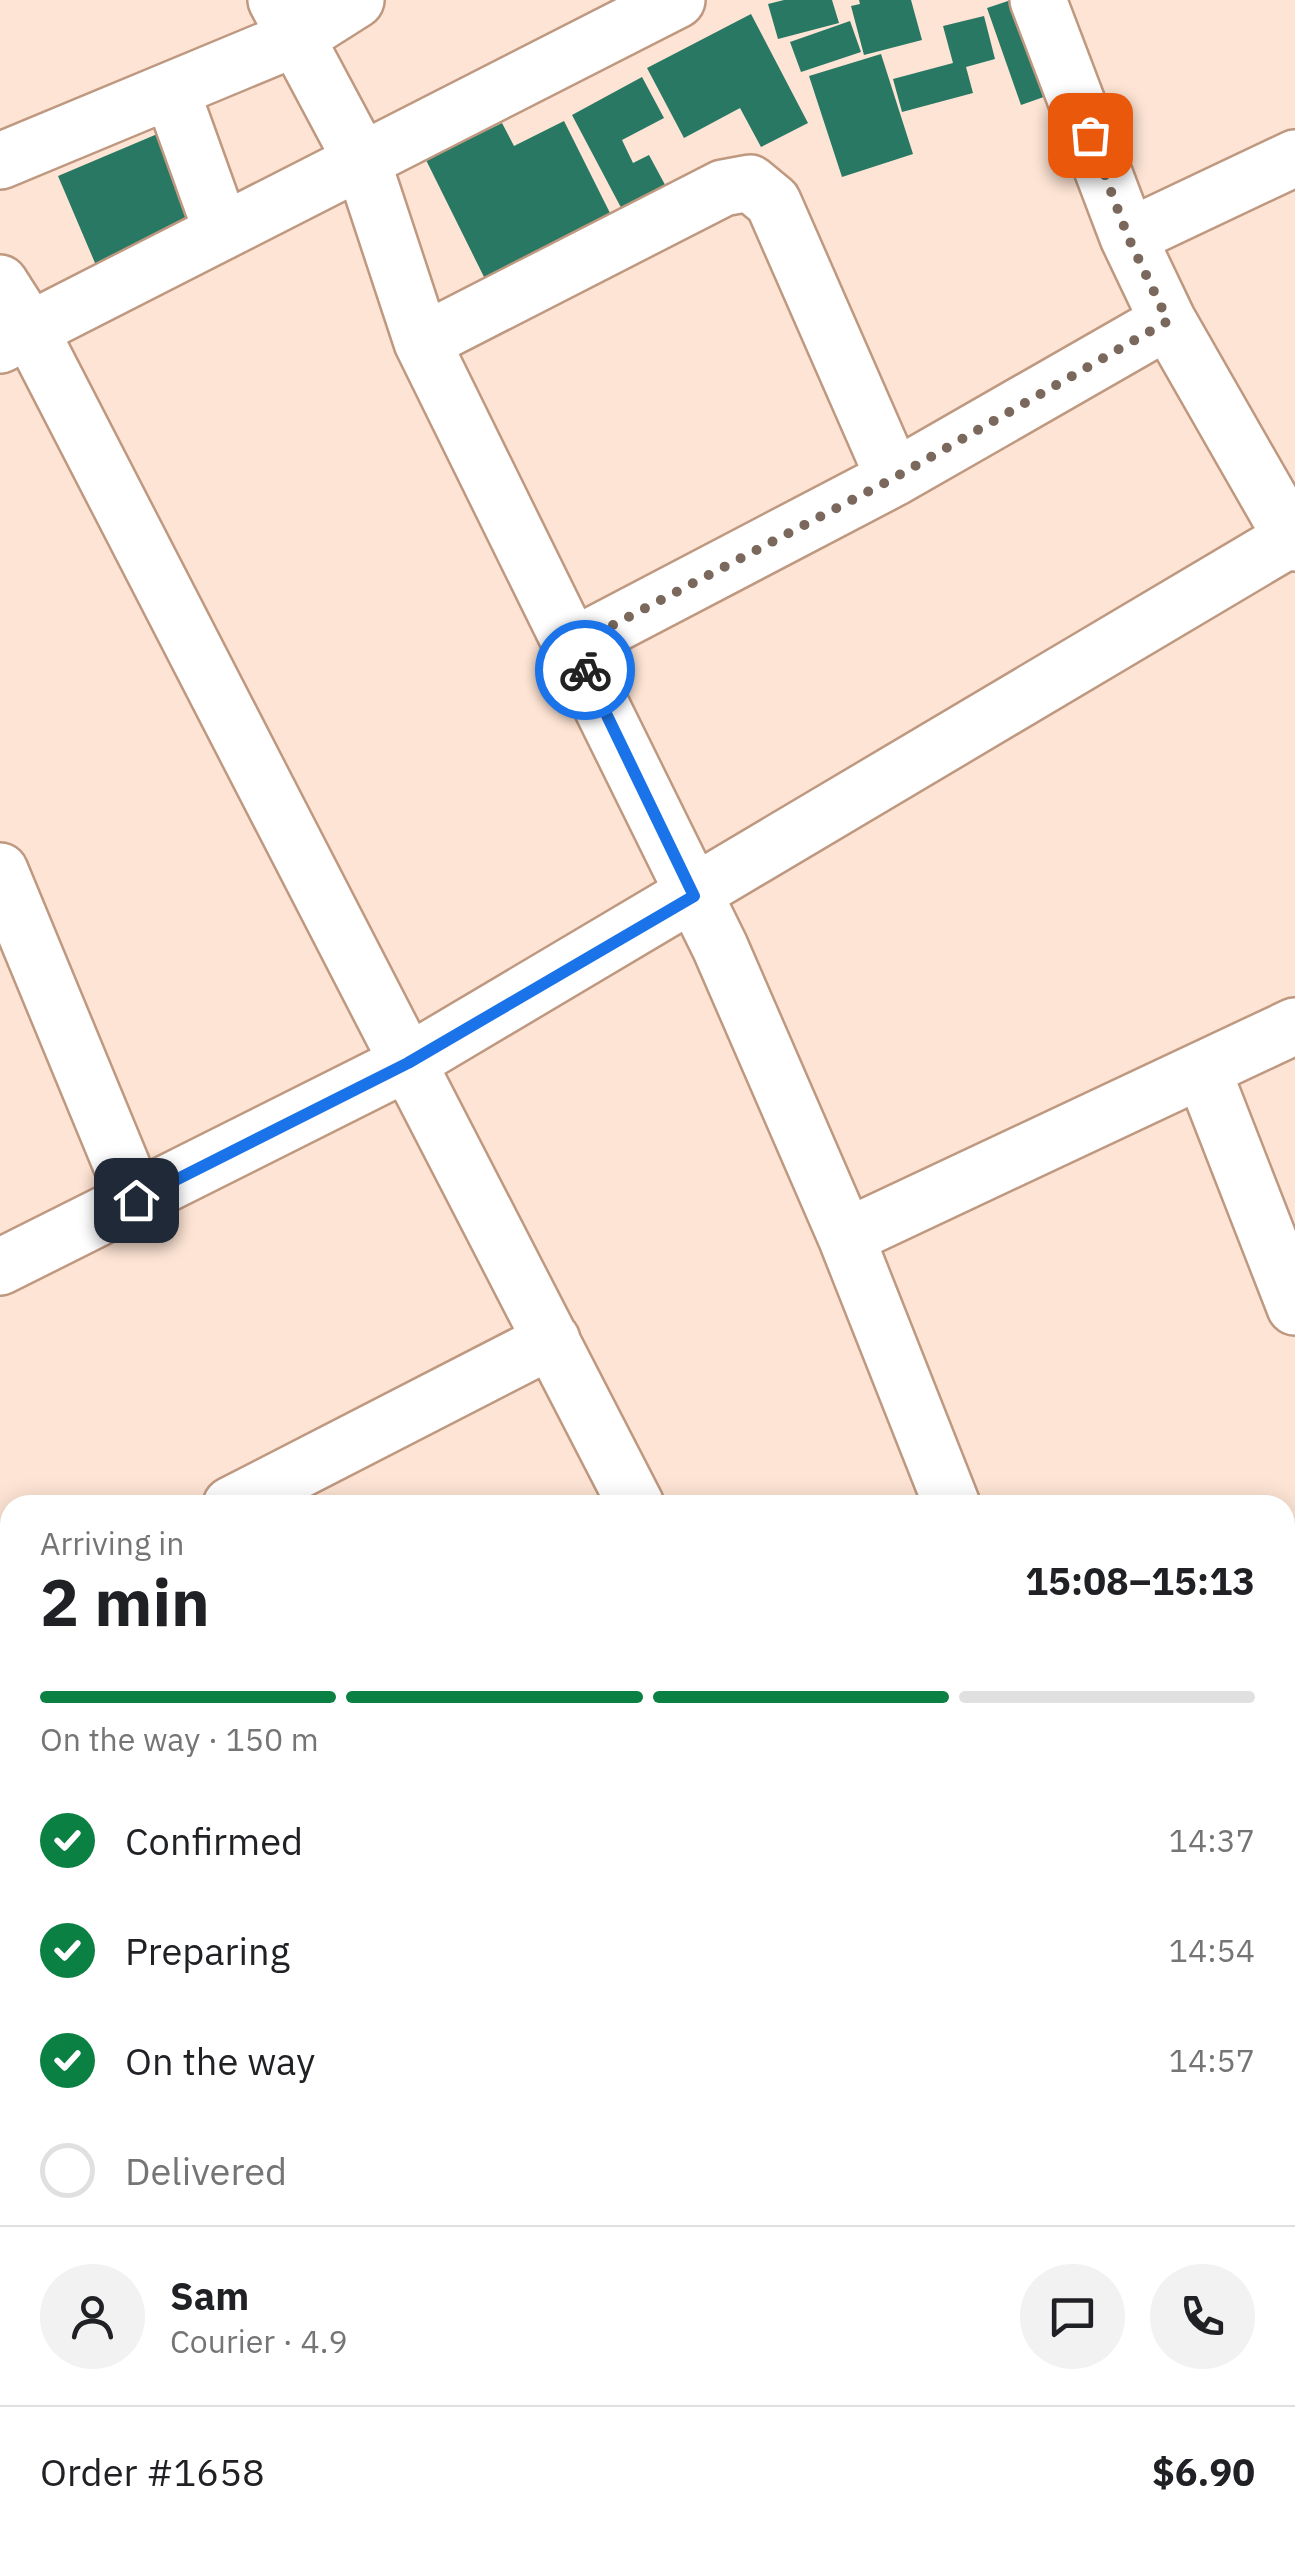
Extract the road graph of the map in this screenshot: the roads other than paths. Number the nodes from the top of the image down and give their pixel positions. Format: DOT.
graph roads {
  1 [pos="356,0"];
  2 [pos="677,0"];
  3 [pos="1038,0"];
  4 [pos="286,19"];
  5 [pos="171,90"];
  6 [pos="1295,158"];
  7 [pos="0,160"];
  8 [pos="362,163"];
  9 [pos="222,232"];
  10 [pos="1128,237"];
  11 [pos="0,283"];
  12 [pos="1168,321"];
  13 [pos="15,338"];
  14 [pos="422,342"];
  15 [pos="894,478"];
  16 [pos="1294,539"];
  17 [pos="573,646"];
  18 [pos="0,871"];
  19 [pos="694,896"];
  20 [pos="1295,1026"];
  21 [pos="408,1063"];
  22 [pos="1203,1071"];
  23 [pos="136,1200"];
  24 [pos="846,1237"];
  25 [pos="0,1266"];
  26 [pos="1295,1307"];
  27 [pos="552,1340"];
  28 [pos="303,1489"];
  29 [pos="276,1495"];
  30 [pos="631,1495"];
  31 [pos="948,1495"];
  1 -- 4 [label="street"];
  2 -- 8 [label="street"];
  3 -- 10 [label="street"];
  4 -- 5 [label="street"];
  4 -- 8 [label="street"];
  5 -- 7 [label="street"];
  5 -- 9 [label="street"];
  6 -- 10 [label="street"];
  8 -- 9 [label="street"];
  8 -- 14 [label="street"];
  9 -- 13 [label="street"];
  10 -- 12 [label="street"];
  11 -- 13 [label="street"];
  12 -- 15 [label="street"];
  12 -- 16 [label="street"];
  13 -- 21 [label="street"];
  14 -- 15 [label="street"];
  14 -- 17 [label="street"];
  15 -- 17 [label="street"];
  16 -- 19 [label="street"];
  17 -- 19 [label="street"];
  18 -- 23 [label="street"];
  19 -- 21 [label="street"];
  19 -- 24 [label="street"];
  20 -- 22 [label="street"];
  21 -- 23 [label="street"];
  21 -- 27 [label="street"];
  22 -- 24 [label="street"];
  22 -- 26 [label="street"];
  23 -- 25 [label="street"];
  24 -- 31 [label="street"];
  27 -- 28 [label="street"];
  27 -- 30 [label="street"];
  28 -- 29 [label="street"];
}
